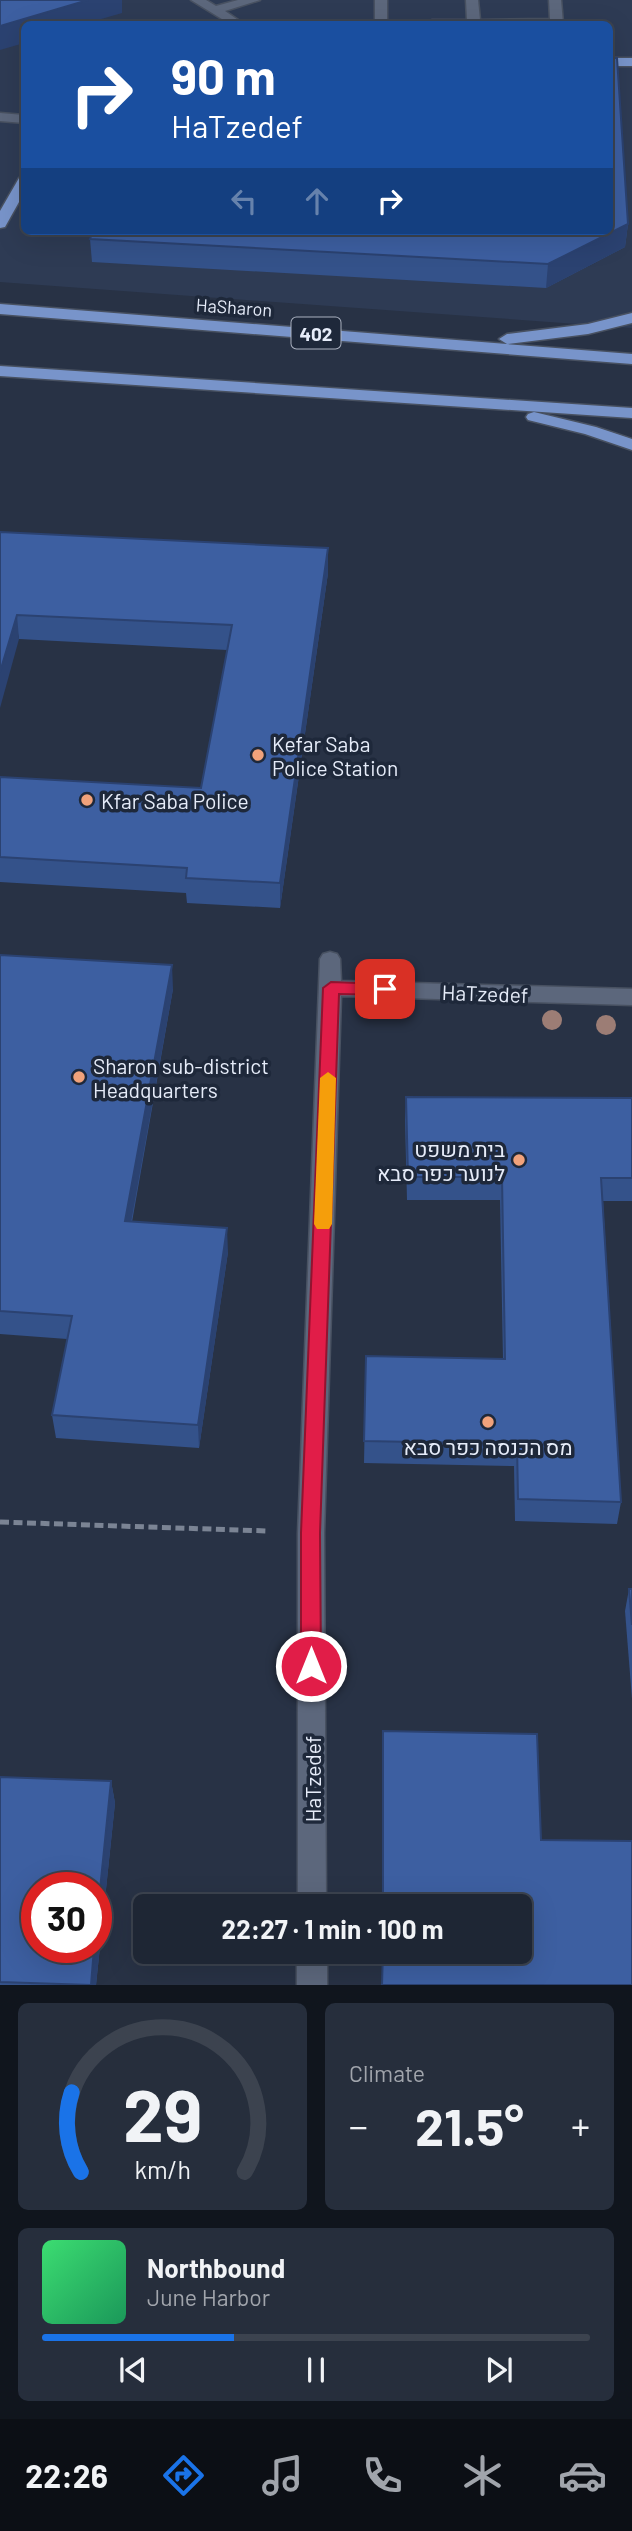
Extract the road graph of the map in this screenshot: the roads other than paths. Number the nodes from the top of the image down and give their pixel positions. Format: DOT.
graph roads {
  1 [pos="197,0"];
  2 [pos="254,0"];
  3 [pos="381,0"];
  4 [pos="472,0"];
  5 [pos="555,0"];
  6 [pos="213,9"];
  7 [pos="232,21"];
  8 [pos="381,21"];
  9 [pos="474,21"];
  10 [pos="557,21"];
  11 [pos="613,62"];
  12 [pos="632,62"];
  13 [pos="0,117"];
  14 [pos="21,119"];
  15 [pos="21,186"];
  16 [pos="0,224"];
  17 [pos="0,309"];
  18 [pos="632,318"];
  19 [pos="462,344"];
  20 [pos="632,359"];
  21 [pos="0,371"];
  22 [pos="453,402"];
  23 [pos="632,413"];
  24 [pos="632,445"];
  25 [pos="330,959"];
  26 [pos="331,988"];
  27 [pos="632,997"];
  28 [pos="312,1894"];
  29 [pos="312,1964"];
  30 [pos="312,1985"];
  1 -- 6 [label="street"];
  2 -- 6 [label="street"];
  3 -- 8 [label="street"];
  4 -- 9 [label="street"];
  5 -- 10 [label="street"];
  6 -- 7 [label="street"];
  11 -- 12 [label="main road"];
  13 -- 14 [label="street"];
  15 -- 16 [label="main road"];
  17 -- 19 [label="main road, HaSharon / 402"];
  18 -- 19 [label="main road"];
  19 -- 20 [label="main road, HaSharon / 402"];
  21 -- 22 [label="main road"];
  22 -- 23 [label="main road"];
  22 -- 24 [label="main road"];
  25 -- 26 [label="street"];
  26 -- 27 [label="street, HaTzedef"];
  26 -- 28 [label="street, HaTzedef"];
  29 -- 30 [label="street"];
}
